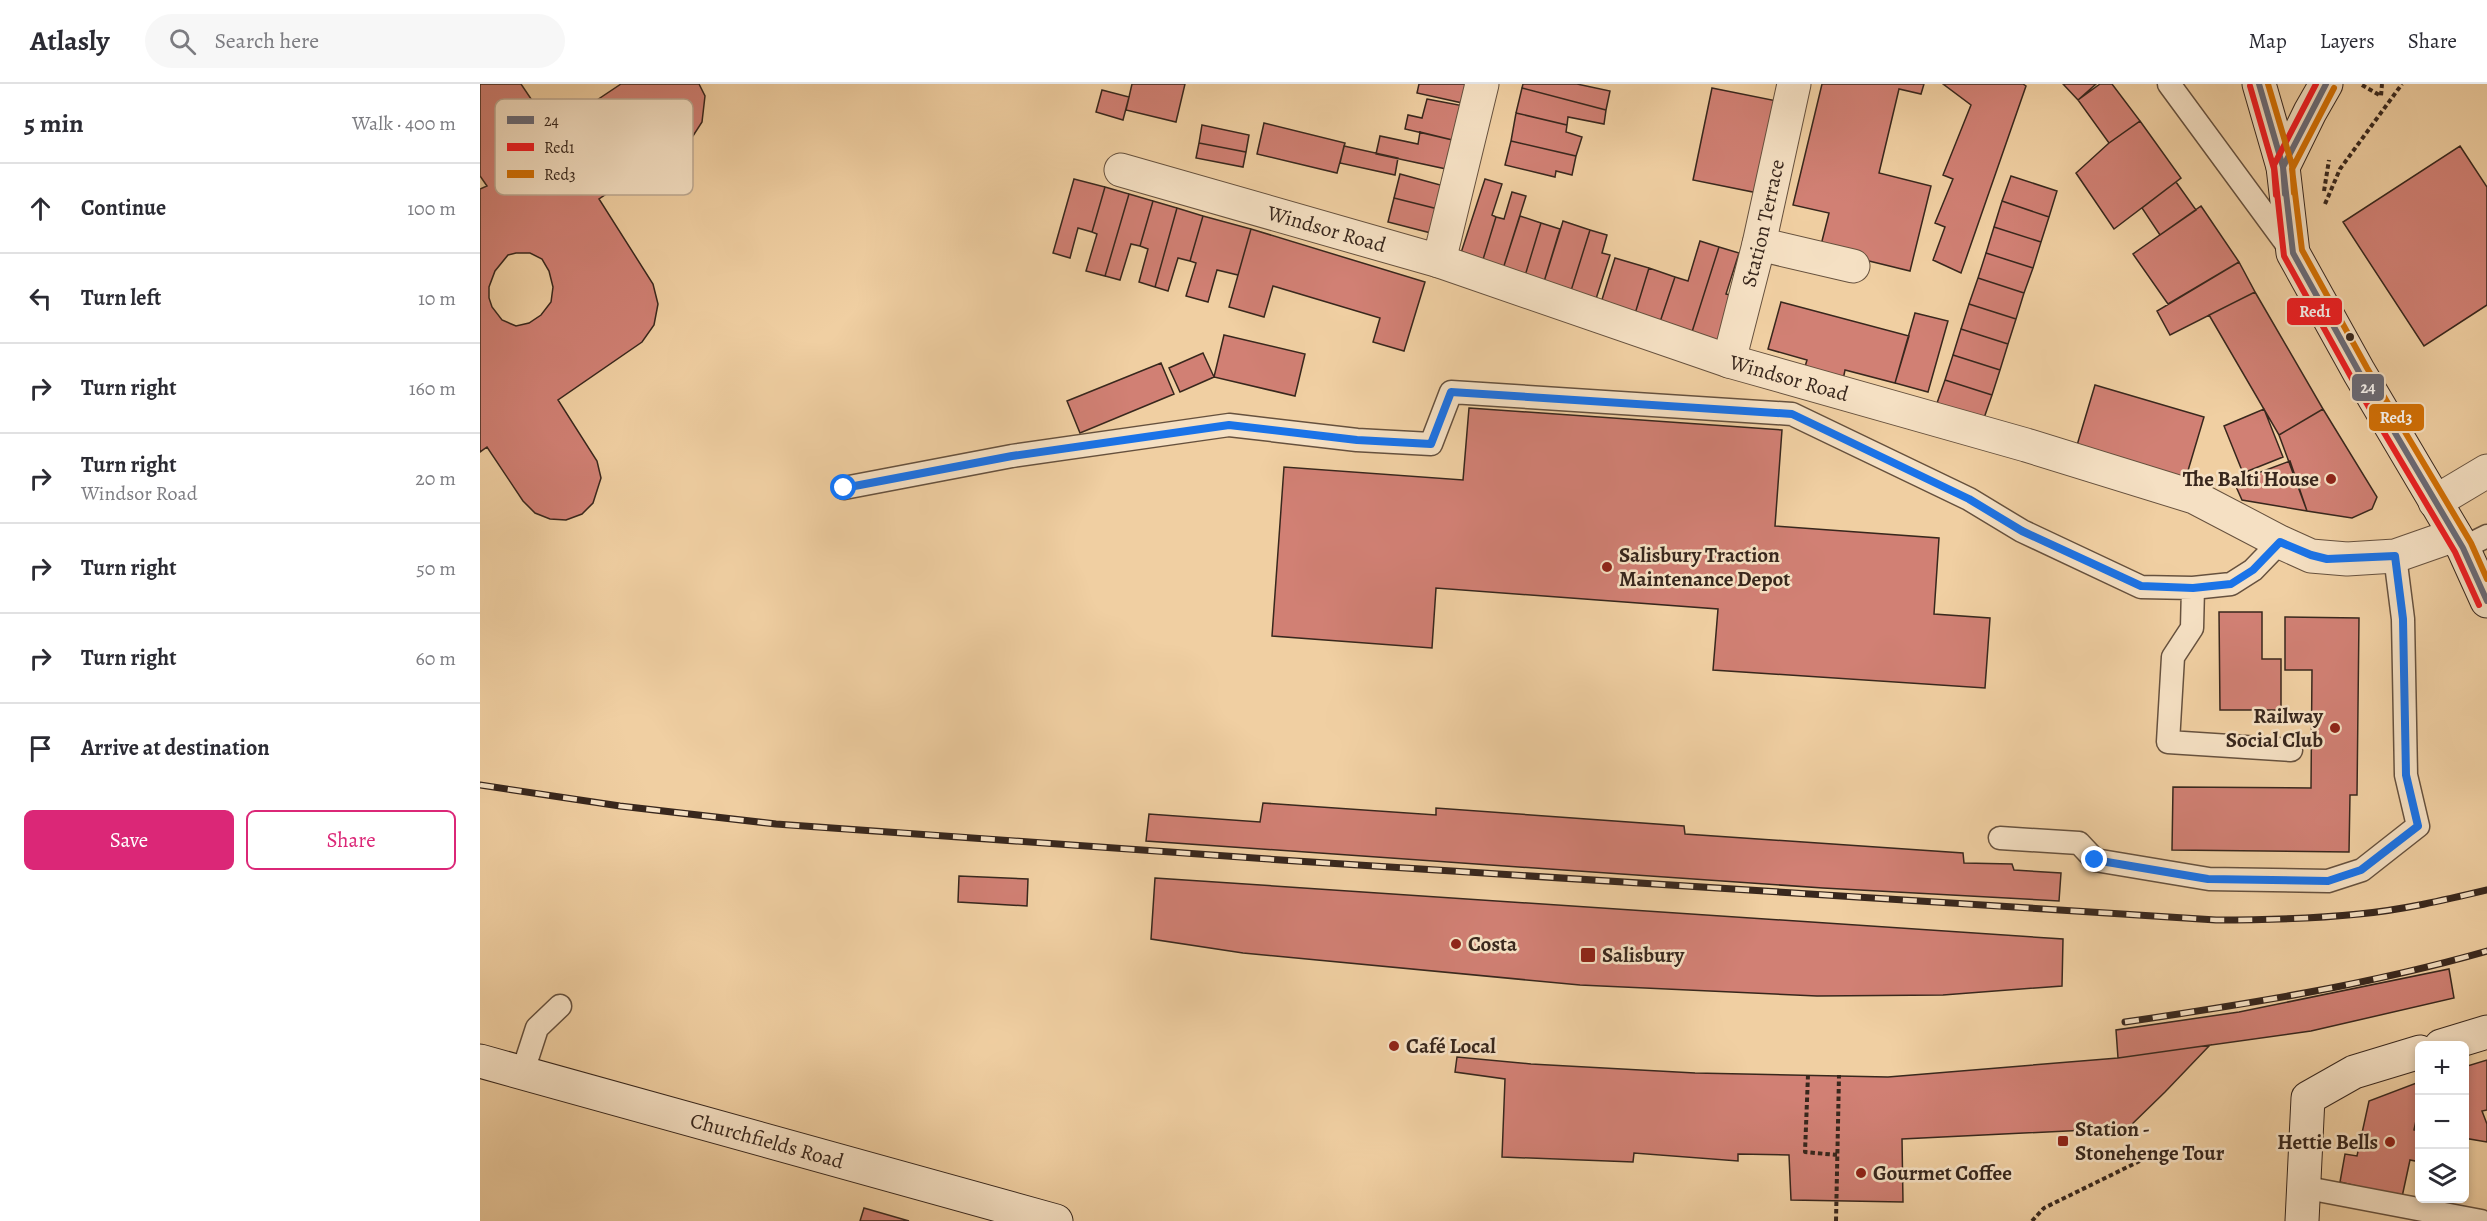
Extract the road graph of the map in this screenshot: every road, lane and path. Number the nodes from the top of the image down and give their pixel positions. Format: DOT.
graph roads {
  1 [pos="1482,84"];
  2 [pos="1794,84"];
  3 [pos="2169,84"];
  4 [pos="2259,84"];
  5 [pos="2326,84"];
  6 [pos="2382,84"];
  7 [pos="2402,84"];
  8 [pos="2362,85"];
  9 [pos="2283,167"];
  10 [pos="1121,170"];
  11 [pos="2321,212"];
  12 [pos="1759,244"];
  13 [pos="2293,253"];
  14 [pos="1439,261"];
  15 [pos="1853,266"];
  16 [pos="1729,361"];
  17 [pos="2487,471"];
  18 [pos="844,488"];
  19 [pos="2435,502"];
  20 [pos="2468,539"];
  21 [pos="2280,542"];
  22 [pos="2395,556"];
  23 [pos="2193,588"];
  24 [pos="2487,601"];
  25 [pos="2291,750"];
  26 [pos="2001,838"];
  27 [pos="560,1006"];
  28 [pos="2487,1032"];
  29 [pos="2457,1041"];
  30 [pos="2415,1054"];
  31 [pos="480,1061"];
  32 [pos="522,1074"];
  33 [pos="1808,1075"];
  34 [pos="1839,1075"];
  35 [pos="1837,1155"];
  36 [pos="2150,1156"];
  37 [pos="2302,1187"];
  38 [pos="1056,1221"];
  39 [pos="1836,1221"];
  40 [pos="2032,1221"];
  41 [pos="2302,1221"];
  42 [pos="2481,1221"];
  1 -- 14 [label="street"];
  2 -- 12 [label="street, Station Terrace"];
  3 -- 13 [label="lane"];
  4 -- 9 [label="street"];
  5 -- 9 [label="street"];
  6 -- 8 [label="path"];
  7 -- 11 [label="path"];
  9 -- 13 [label="street"];
  10 -- 14 [label="street, Windsor Road"];
  12 -- 15 [label="street"];
  12 -- 16 [label="street, Station Terrace"];
  13 -- 19 [label="street"];
  14 -- 16 [label="street, Windsor Road"];
  16 -- 21 [label="street, Windsor Road"];
  17 -- 19 [label="street"];
  18 -- 23 [label="lane"];
  19 -- 20 [label="street"];
  20 -- 22 [label="street, Windsor Road"];
  20 -- 24 [label="street"];
  21 -- 22 [label="street, Windsor Road"];
  21 -- 23 [label="lane"];
  22 -- 26 [label="lane"];
  23 -- 25 [label="lane"];
  27 -- 32 [label="lane"];
  28 -- 29 [label="street"];
  30 -- 37 [label="street"];
  31 -- 32 [label="street, Churchfields Road"];
  32 -- 38 [label="street, Churchfields Road"];
  33 -- 35 [label="path"];
  34 -- 35 [label="path"];
  35 -- 39 [label="path"];
  36 -- 40 [label="path"];
  37 -- 41 [label="street"];
  37 -- 42 [label="lane"];
}
